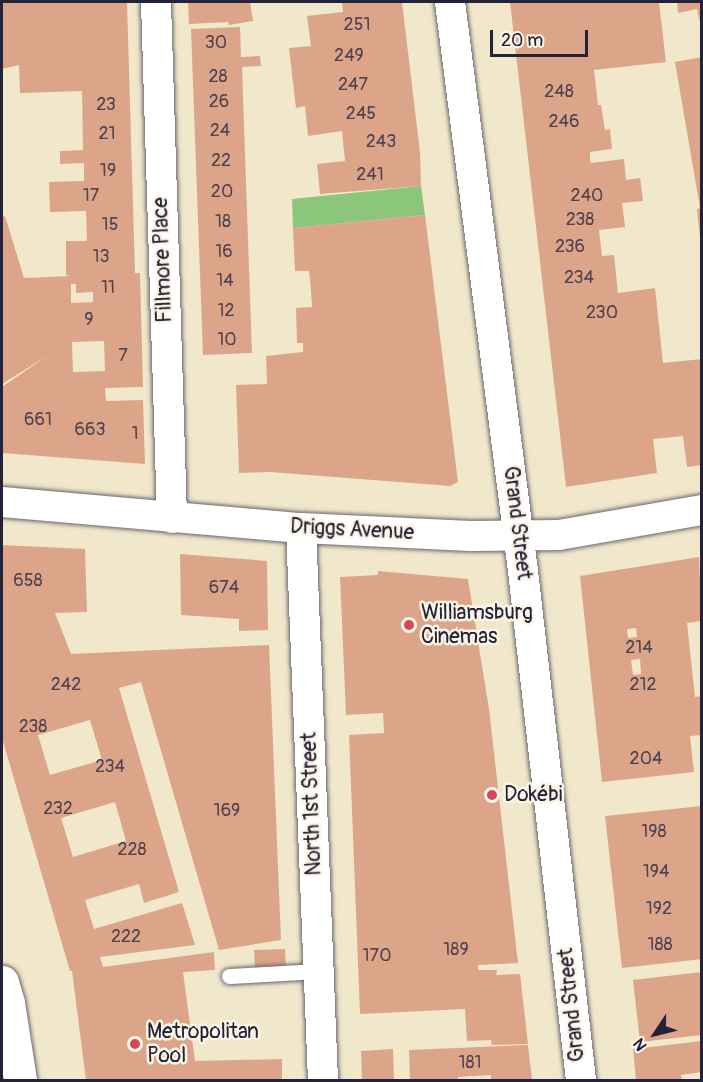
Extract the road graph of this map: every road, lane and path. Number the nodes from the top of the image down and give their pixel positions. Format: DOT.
graph roads {
  1 [pos="156,2"];
  2 [pos="450,2"];
  3 [pos="2,502"];
  4 [pos="702,510"];
  5 [pos="172,518"];
  6 [pos="301,528"];
  7 [pos="519,535"];
  8 [pos="319,971"];
  9 [pos="229,976"];
  10 [pos="2,982"];
  11 [pos="20,1080"];
  12 [pos="323,1080"];
  13 [pos="581,1080"];
  1 -- 5 [label="street, Fillmore Place"];
  2 -- 7 [label="street, Grand Street"];
  3 -- 5 [label="street, Driggs Avenue"];
  4 -- 7 [label="street, Driggs Avenue"];
  5 -- 6 [label="street, Driggs Avenue"];
  6 -- 7 [label="street, Driggs Avenue"];
  6 -- 8 [label="street, North 1st Street"];
  7 -- 13 [label="street, Grand Street"];
  8 -- 9 [label="lane"];
  8 -- 12 [label="street, North 1st Street"];
  10 -- 11 [label="main road"];
}
